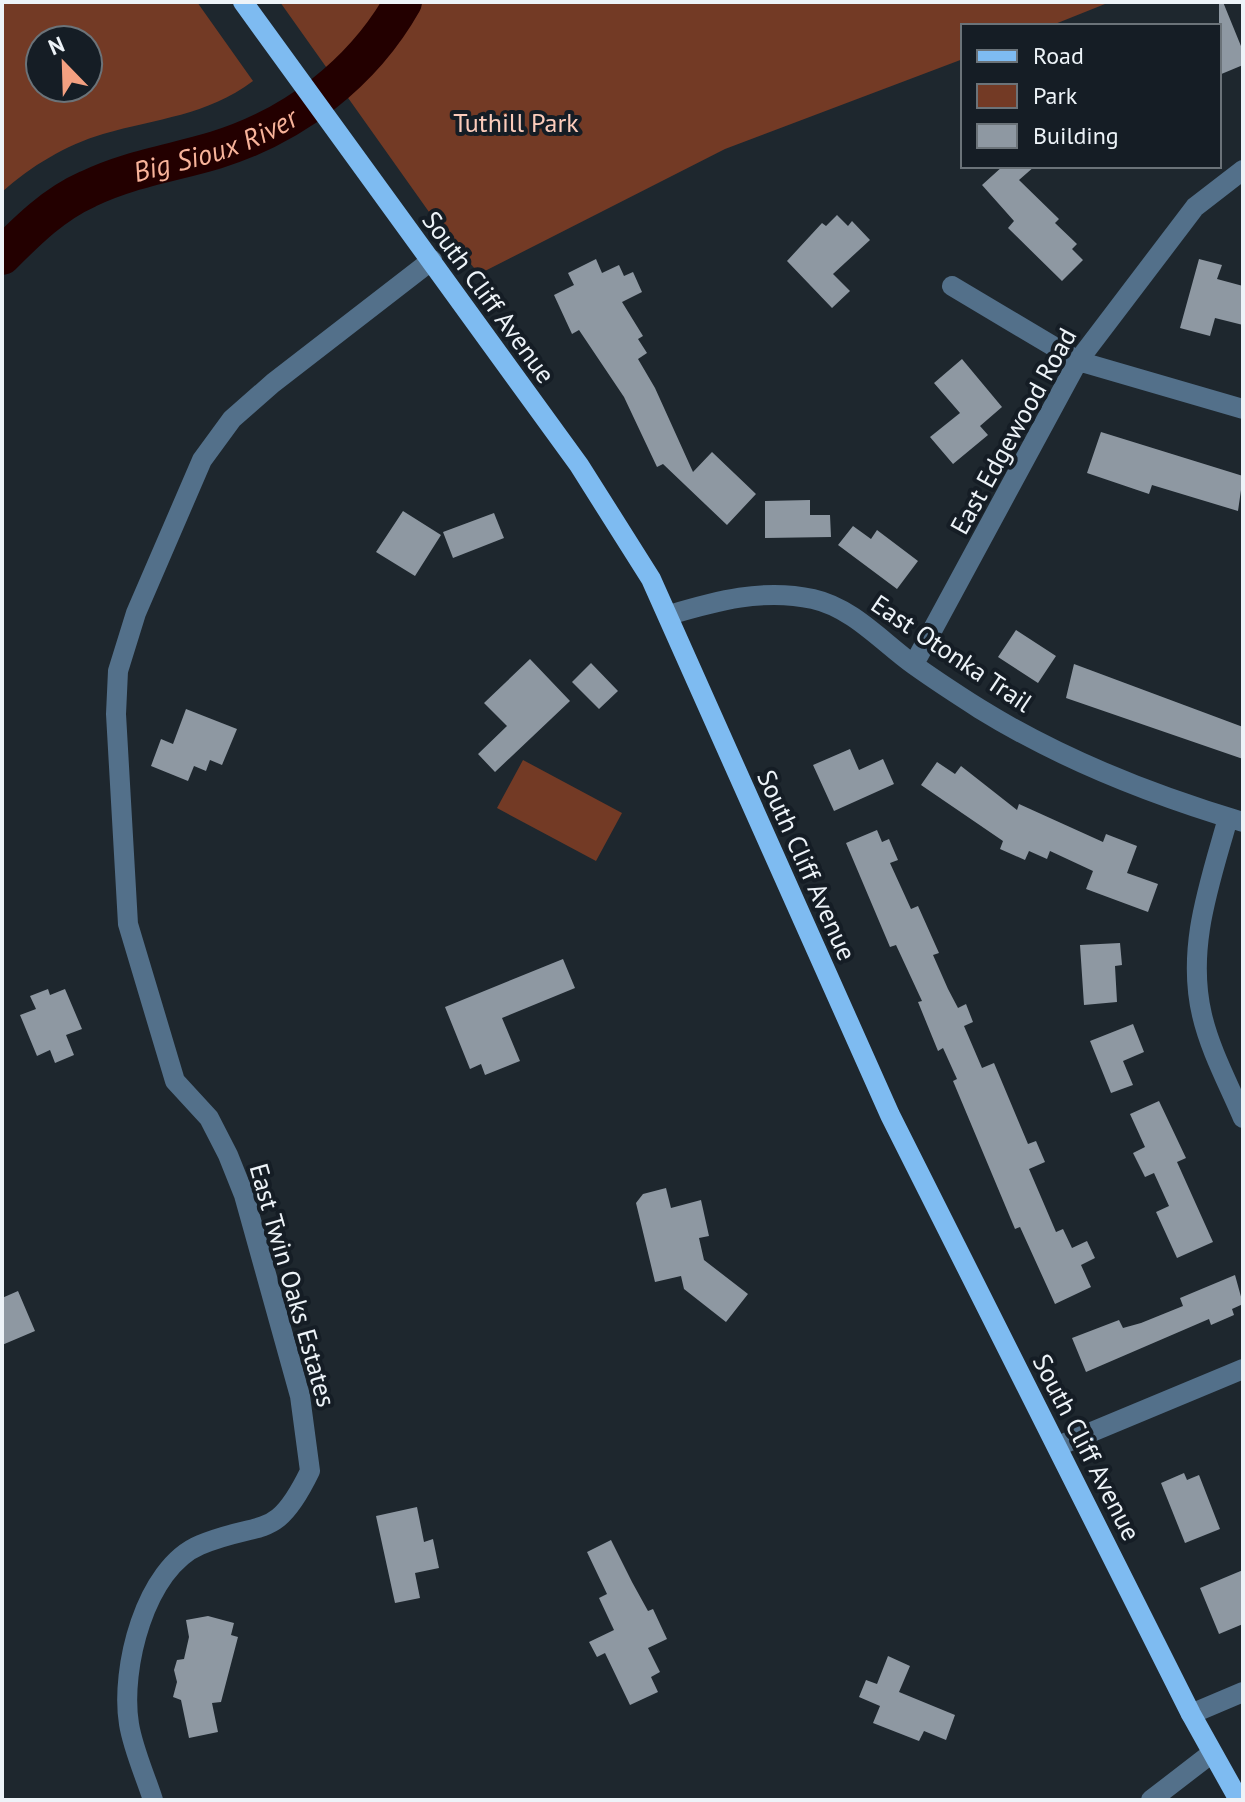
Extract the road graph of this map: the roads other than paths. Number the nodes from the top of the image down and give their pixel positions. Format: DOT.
graph roads {
  1 [pos="243,2"];
  2 [pos="1243,170"];
  3 [pos="432,260"];
  4 [pos="952,286"];
  5 [pos="1078,361"];
  6 [pos="1243,409"];
  7 [pos="669,615"];
  8 [pos="914,664"];
  9 [pos="1236,820"];
  10 [pos="1243,1118"];
  11 [pos="1243,1369"];
  12 [pos="1058,1446"];
  13 [pos="1243,1692"];
  14 [pos="1191,1714"];
  15 [pos="1212,1753"];
  16 [pos="153,1800"];
  17 [pos="1151,1800"];
  18 [pos="1239,1800"];
  1 -- 3 [label="main road, South Cliff Avenue"];
  2 -- 5 [label="street, East Edgewood Road"];
  3 -- 7 [label="main road, South Cliff Avenue"];
  3 -- 16 [label="street, East Twin Oaks Estates"];
  4 -- 5 [label="street"];
  5 -- 6 [label="street"];
  5 -- 8 [label="street, East Edgewood Road"];
  7 -- 8 [label="street, East Otonka Trail"];
  7 -- 12 [label="main road, South Cliff Avenue"];
  8 -- 9 [label="street, East Otonka Trail"];
  9 -- 10 [label="street"];
  11 -- 12 [label="street"];
  12 -- 14 [label="main road, South Cliff Avenue"];
  13 -- 14 [label="street"];
  14 -- 15 [label="main road, South Cliff Avenue"];
  15 -- 17 [label="street"];
  15 -- 18 [label="main road, South Cliff Avenue"];
}
